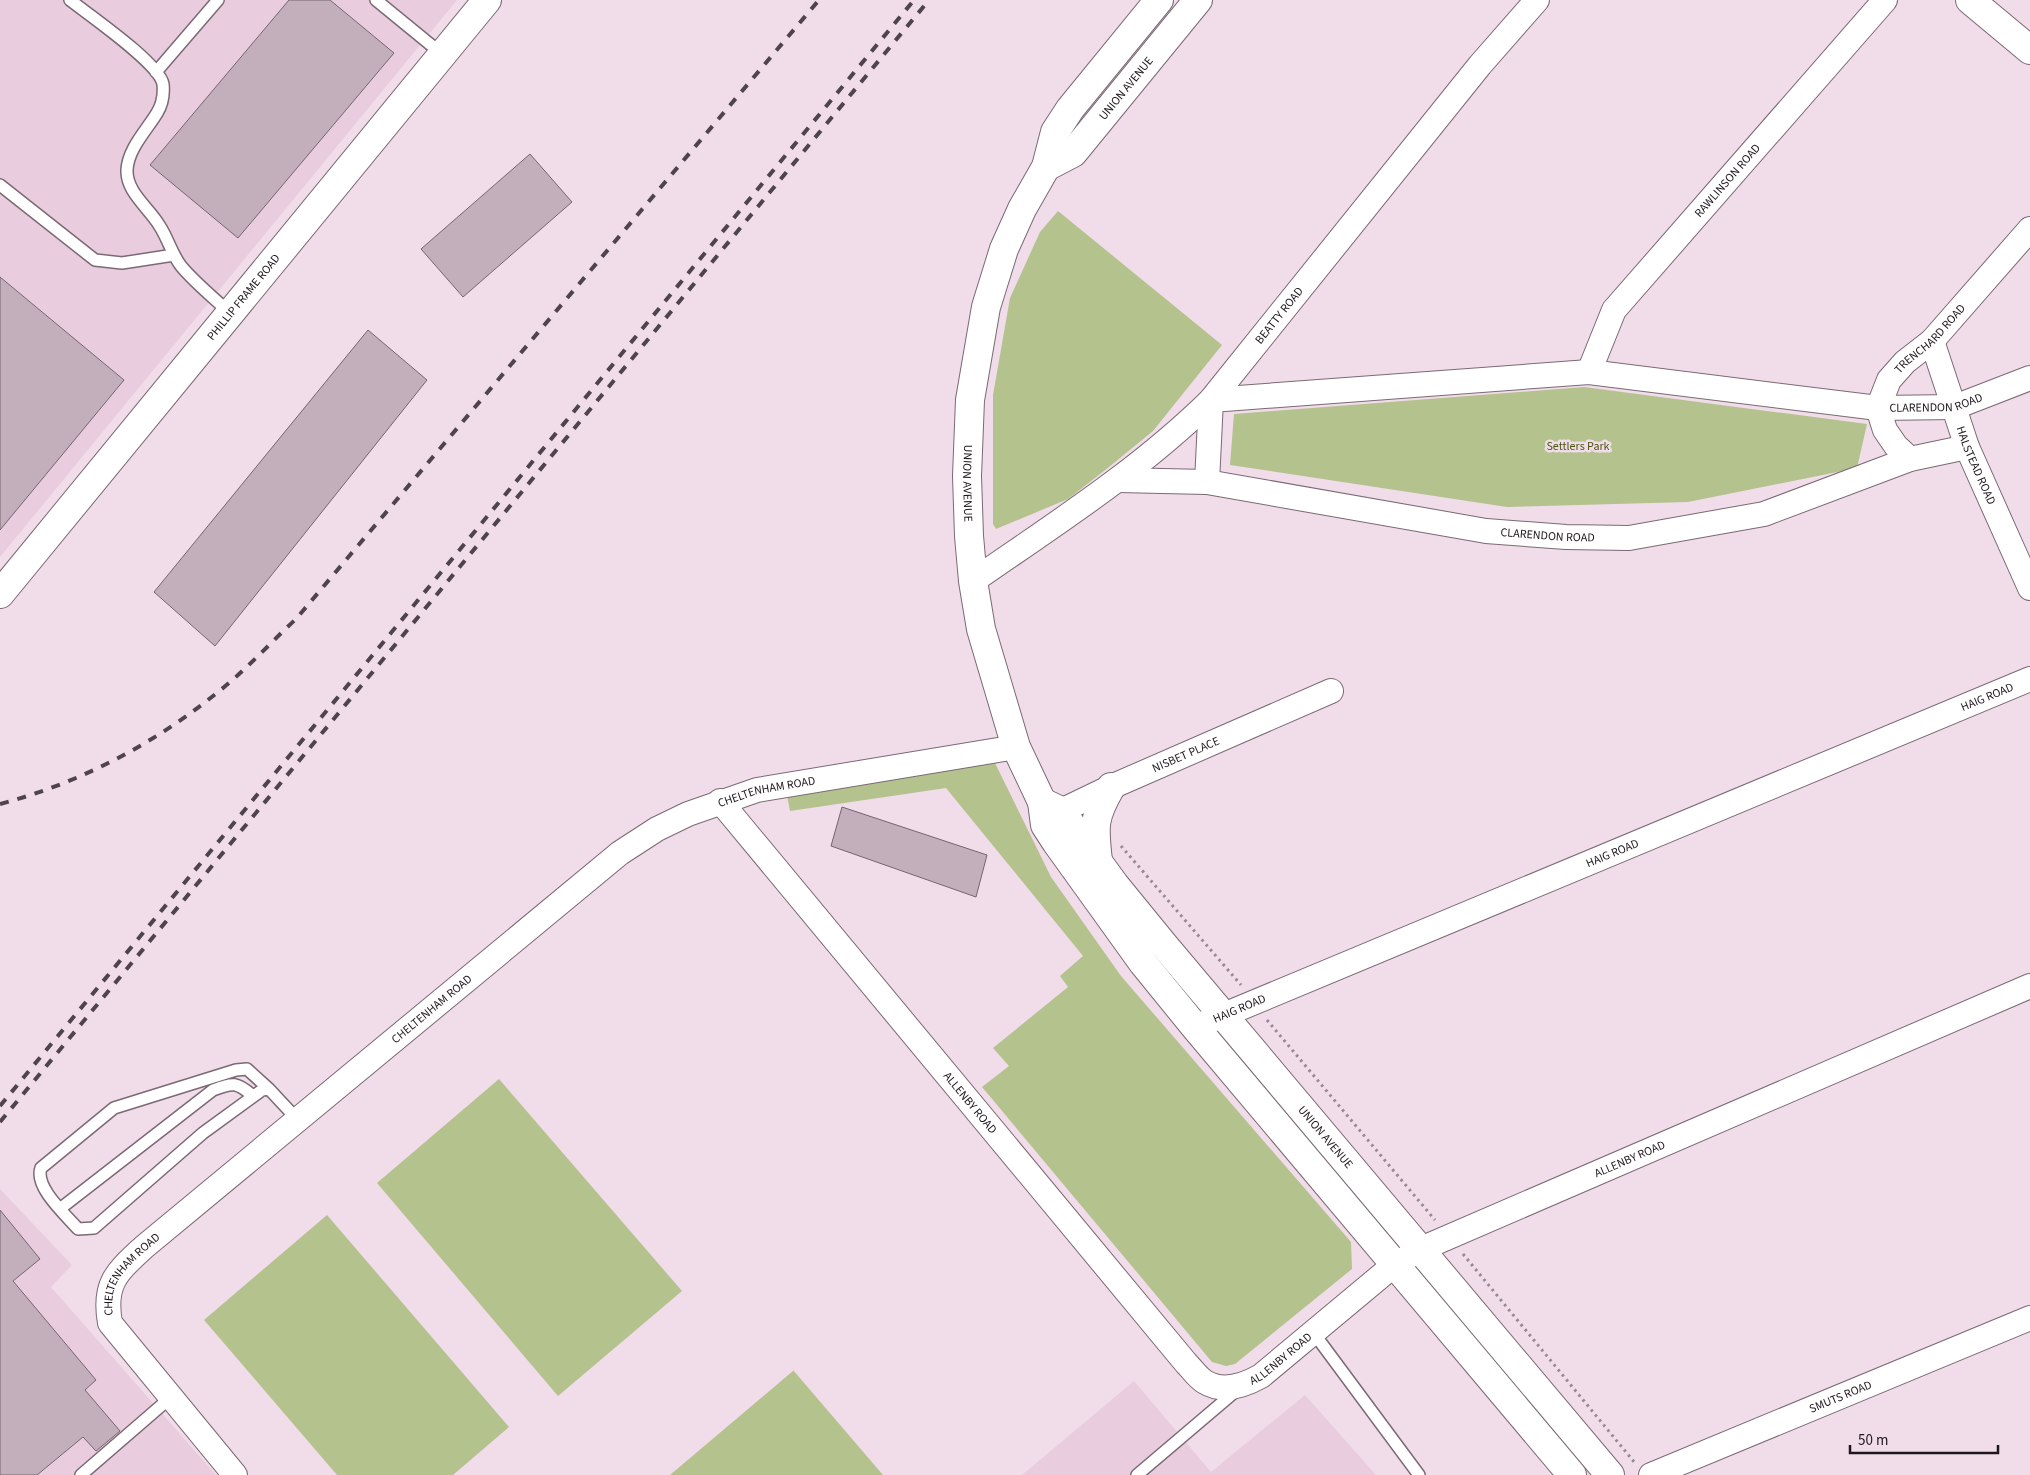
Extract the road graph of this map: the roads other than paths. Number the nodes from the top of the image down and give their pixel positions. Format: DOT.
graph roads {
  1 [pos="70,0"];
  2 [pos="218,0"];
  3 [pos="376,0"];
  4 [pos="487,0"];
  5 [pos="1159,0"];
  6 [pos="1198,0"];
  7 [pos="1537,0"];
  8 [pos="1885,0"];
  9 [pos="1970,0"];
  10 [pos="2030,50"];
  11 [pos="442,54"];
  12 [pos="156,72"];
  13 [pos="1046,167"];
  14 [pos="0,186"];
  15 [pos="2030,229"];
  16 [pos="174,255"];
  17 [pos="230,313"];
  18 [pos="1932,341"];
  19 [pos="1589,372"];
  20 [pos="2030,378"];
  21 [pos="1211,400"];
  22 [pos="1955,407"];
  23 [pos="1878,408"];
  24 [pos="1967,447"];
  25 [pos="1910,458"];
  26 [pos="1118,480"];
  27 [pos="1207,482"];
  28 [pos="973,582"];
  29 [pos="2030,588"];
  30 [pos="0,594"];
  31 [pos="2030,678"];
  32 [pos="1331,691"];
  33 [pos="1016,747"];
  34 [pos="1111,787"];
  35 [pos="720,801"];
  36 [pos="1049,813"];
  37 [pos="1098,861"];
  38 [pos="2030,986"];
  39 [pos="1223,1014"];
  40 [pos="1195,1028"];
  41 [pos="269,1089"];
  42 [pos="253,1096"];
  43 [pos="297,1119"];
  44 [pos="61,1208"];
  45 [pos="1421,1249"];
  46 [pos="1394,1265"];
  47 [pos="2030,1318"];
  48 [pos="1313,1332"];
  49 [pos="1241,1387"];
  50 [pos="170,1398"];
  51 [pos="1645,1471"];
  52 [pos="81,1475"];
  53 [pos="235,1475"];
  54 [pos="1137,1475"];
  55 [pos="1419,1475"];
  56 [pos="1572,1475"];
  57 [pos="1610,1475"];
  1 -- 12 [label="lane"];
  2 -- 12 [label="lane"];
  3 -- 11 [label="lane"];
  4 -- 11 [label="main road, PHILLIP FRAME ROAD"];
  5 -- 13 [label="main road, UNION AVENUE"];
  6 -- 13 [label="main road, UNION AVENUE"];
  7 -- 21 [label="street, BEATTY ROAD"];
  8 -- 19 [label="street, RAWLINSON ROAD"];
  9 -- 10 [label="main road"];
  11 -- 17 [label="main road, PHILLIP FRAME ROAD"];
  12 -- 16 [label="lane"];
  13 -- 28 [label="main road, UNION AVENUE"];
  14 -- 16 [label="lane"];
  15 -- 18 [label="street, TRENCHARD ROAD"];
  16 -- 17 [label="lane"];
  17 -- 30 [label="main road, PHILLIP FRAME ROAD"];
  18 -- 22 [label="street, HALSTEAD ROAD"];
  18 -- 23 [label="street, TRENCHARD ROAD"];
  19 -- 21 [label="street, CLARENDON ROAD"];
  19 -- 23 [label="street, CLARENDON ROAD"];
  20 -- 22 [label="street, CLARENDON ROAD"];
  21 -- 26 [label="street, BEATTY ROAD"];
  21 -- 27 [label="street"];
  22 -- 23 [label="street, CLARENDON ROAD"];
  22 -- 24 [label="street, HALSTEAD ROAD"];
  23 -- 25 [label="street"];
  24 -- 25 [label="street, CLARENDON ROAD"];
  24 -- 29 [label="street, HALSTEAD ROAD"];
  25 -- 27 [label="street, CLARENDON ROAD"];
  26 -- 27 [label="street, CLARENDON ROAD"];
  26 -- 28 [label="street, BEATTY ROAD"];
  28 -- 33 [label="main road, UNION AVENUE"];
  31 -- 39 [label="street, HAIG ROAD"];
  32 -- 34 [label="street, NISBET PLACE"];
  33 -- 35 [label="street, CHELTENHAM ROAD"];
  33 -- 36 [label="main road, UNION AVENUE"];
  34 -- 36 [label="street, NISBET PLACE"];
  34 -- 37 [label="main road"];
  35 -- 43 [label="street, CHELTENHAM ROAD"];
  35 -- 49 [label="street, ALLENBY ROAD"];
  36 -- 37 [label="main road, UNION AVENUE"];
  36 -- 40 [label="main road, UNION AVENUE"];
  37 -- 39 [label="main road, UNION AVENUE"];
  38 -- 45 [label="street, ALLENBY ROAD"];
  39 -- 40 [label="street, HAIG ROAD"];
  39 -- 45 [label="main road, UNION AVENUE"];
  40 -- 46 [label="main road, UNION AVENUE"];
  41 -- 42 [label="lane"];
  41 -- 43 [label="lane"];
  41 -- 44 [label="lane"];
  42 -- 44 [label="lane"];
  42 -- 44 [label="lane"];
  43 -- 50 [label="street, CHELTENHAM ROAD"];
  45 -- 46 [label="street, ALLENBY ROAD"];
  45 -- 57 [label="main road, UNION AVENUE"];
  46 -- 48 [label="street, ALLENBY ROAD"];
  46 -- 56 [label="main road, UNION AVENUE"];
  47 -- 51 [label="street, SMUTS ROAD"];
  48 -- 49 [label="street, ALLENBY ROAD"];
  48 -- 55 [label="lane"];
  49 -- 54 [label="lane"];
  50 -- 52 [label="lane"];
  50 -- 53 [label="street, CHELTENHAM ROAD"];
}
